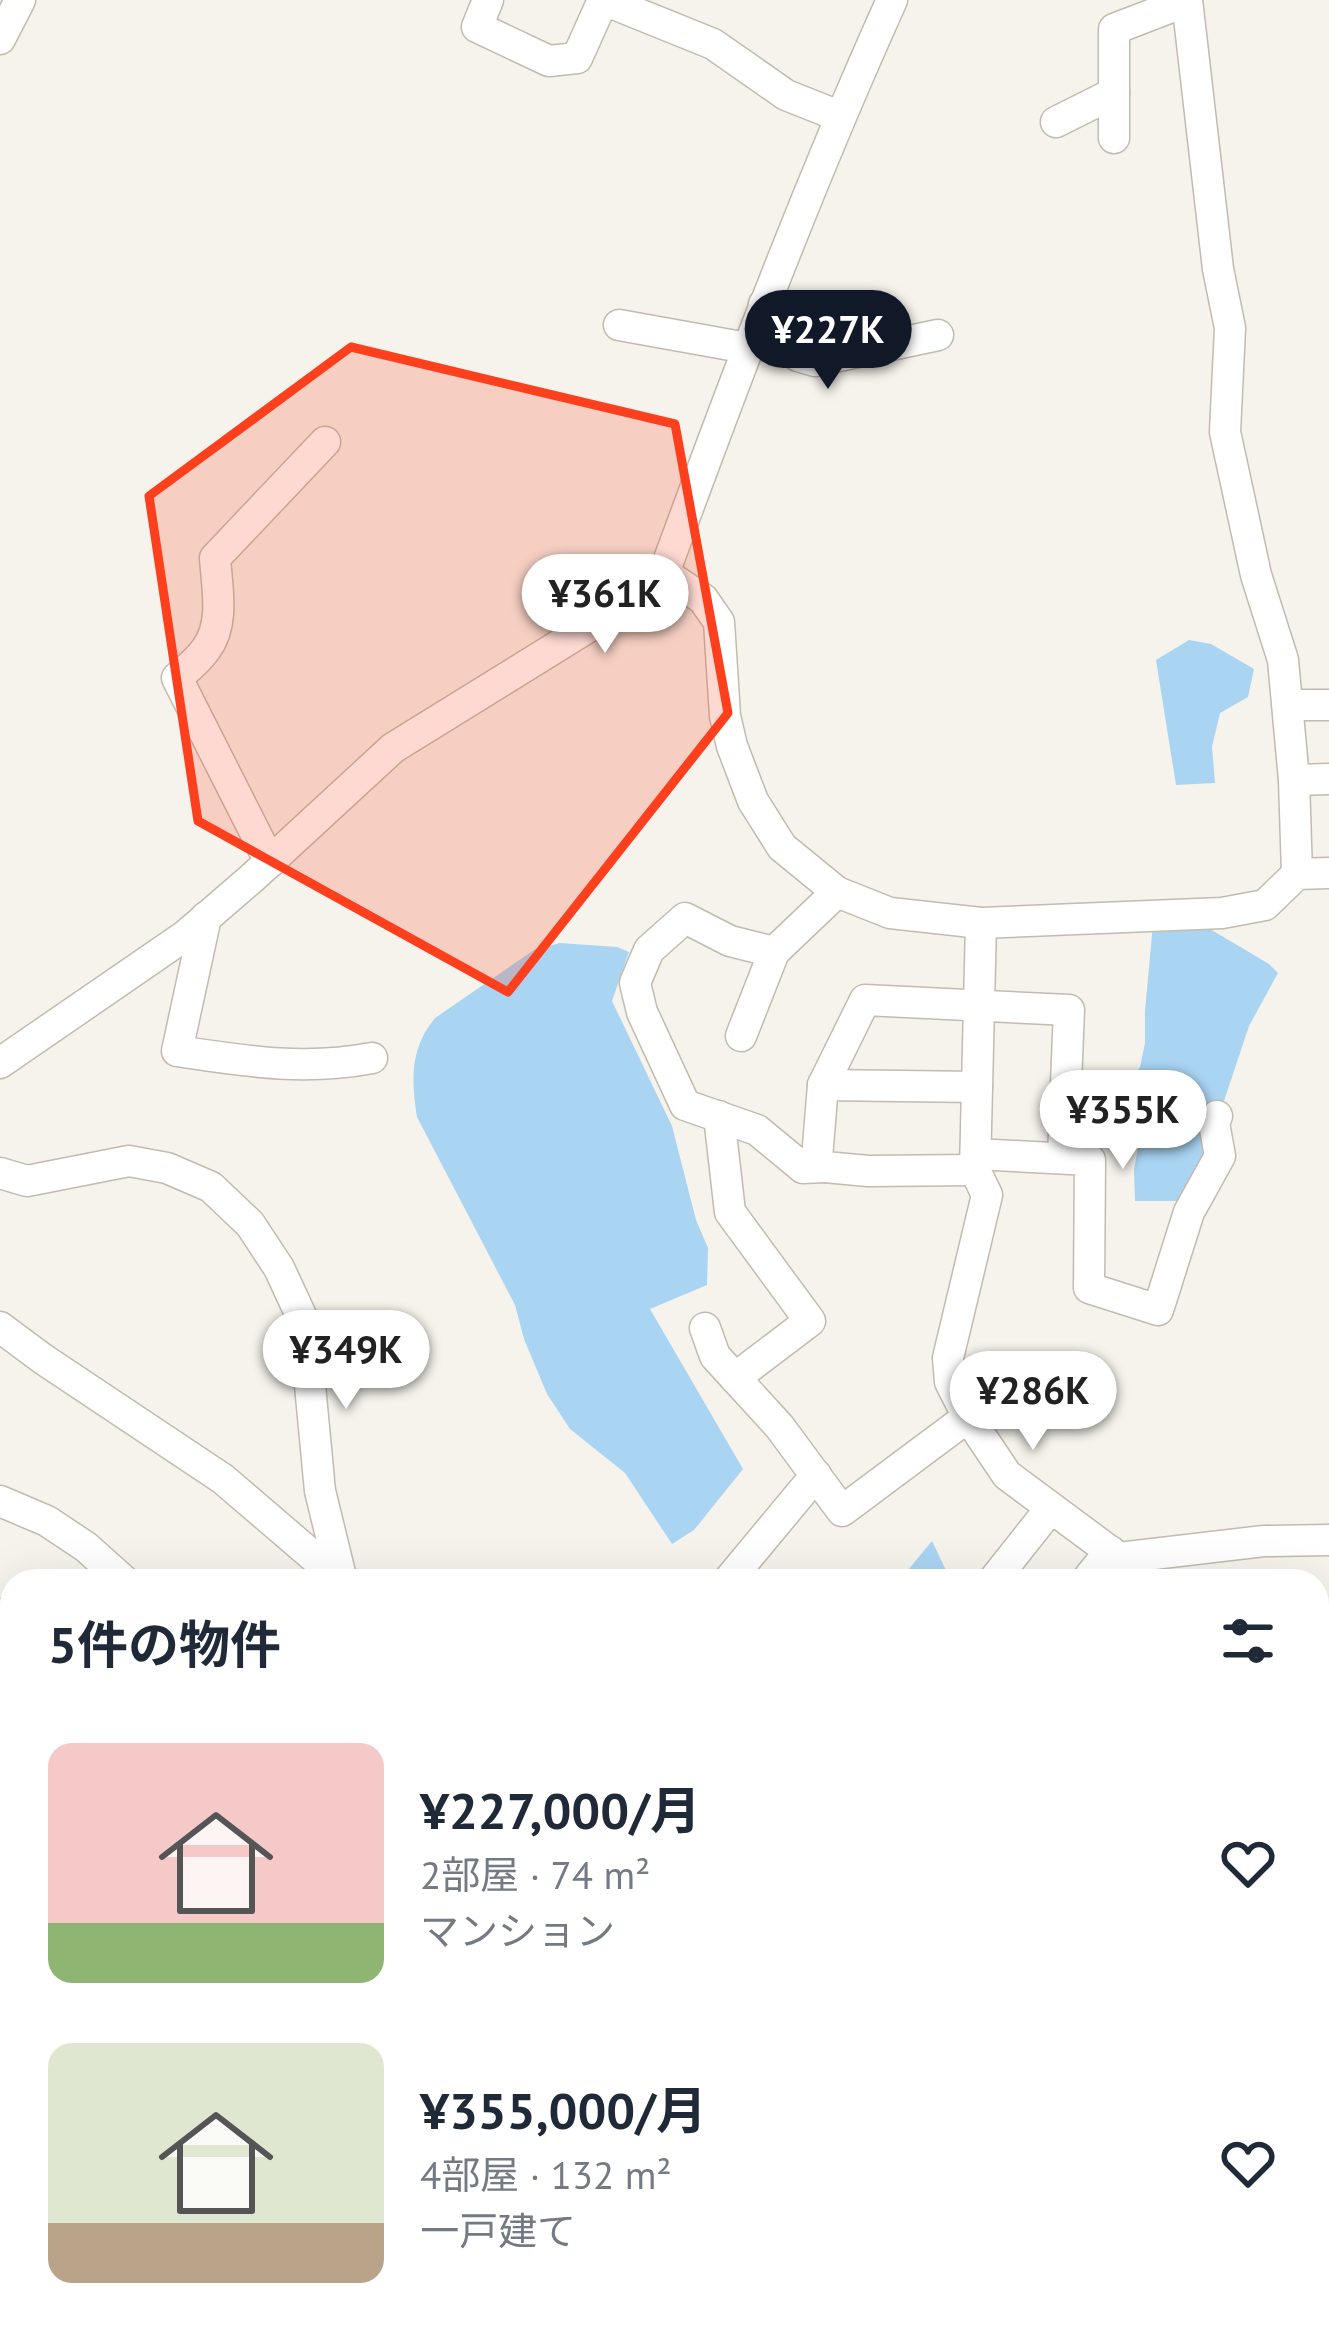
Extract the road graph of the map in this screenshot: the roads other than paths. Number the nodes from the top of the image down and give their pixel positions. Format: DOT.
graph roads {
  1 [pos="20,0"];
  2 [pos="488,0"];
  3 [pos="604,0"];
  4 [pos="892,0"];
  5 [pos="1187,1"];
  6 [pos="0,39"];
  7 [pos="1114,93"];
  8 [pos="839,116"];
  9 [pos="1056,122"];
  10 [pos="1114,138"];
  11 [pos="764,304"];
  12 [pos="619,325"];
  13 [pos="938,335"];
  14 [pos="747,348"];
  15 [pos="325,442"];
  16 [pos="664,573"];
  17 [pos="1289,705"];
  18 [pos="1329,705"];
  19 [pos="1329,779"];
  20 [pos="1294,780"];
  21 [pos="270,862"];
  22 [pos="1329,873"];
  23 [pos="1297,874"];
  24 [pos="837,892"];
  25 [pos="206,917"];
  26 [pos="980,922"];
  27 [pos="774,952"];
  28 [pos="979,1005"];
  29 [pos="741,1036"];
  30 [pos="371,1058"];
  31 [pos="0,1063"];
  32 [pos="823,1085"];
  33 [pos="977,1087"];
  34 [pos="719,1116"];
  35 [pos="1217,1116"];
  36 [pos="1063,1157"];
  37 [pos="975,1162"];
  38 [pos="825,1167"];
  39 [pos="0,1173"];
  40 [pos="0,1327"];
  41 [pos="705,1328"];
  42 [pos="735,1378"];
  43 [pos="968,1418"];
  44 [pos="816,1475"];
  45 [pos="0,1501"];
  46 [pos="1050,1509"];
  47 [pos="1329,1540"];
  48 [pos="1110,1551"];
  49 [pos="111,1569"];
  50 [pos="328,1569"];
  51 [pos="339,1569"];
  52 [pos="738,1569"];
  53 [pos="1002,1569"];
  54 [pos="1096,1569"];
  1 -- 6 [label="street"];
  2 -- 3 [label="street"];
  3 -- 8 [label="street"];
  4 -- 8 [label="street"];
  5 -- 7 [label="street"];
  5 -- 17 [label="street"];
  7 -- 9 [label="street"];
  7 -- 10 [label="street"];
  8 -- 11 [label="street"];
  11 -- 13 [label="street"];
  11 -- 14 [label="street"];
  12 -- 14 [label="street"];
  14 -- 16 [label="street"];
  15 -- 21 [label="street"];
  16 -- 21 [label="street"];
  16 -- 24 [label="street"];
  17 -- 18 [label="street"];
  17 -- 20 [label="street"];
  19 -- 20 [label="street"];
  20 -- 23 [label="street"];
  21 -- 25 [label="street"];
  22 -- 23 [label="street"];
  23 -- 26 [label="street"];
  24 -- 26 [label="street"];
  24 -- 27 [label="street"];
  25 -- 30 [label="street"];
  25 -- 31 [label="street"];
  26 -- 28 [label="street"];
  27 -- 29 [label="street"];
  27 -- 34 [label="street"];
  28 -- 32 [label="street"];
  28 -- 33 [label="street"];
  28 -- 36 [label="street"];
  32 -- 33 [label="street"];
  32 -- 38 [label="street"];
  33 -- 37 [label="street"];
  34 -- 38 [label="street"];
  34 -- 42 [label="street"];
  35 -- 36 [label="street"];
  36 -- 37 [label="street"];
  37 -- 38 [label="street"];
  37 -- 43 [label="street"];
  39 -- 51 [label="street"];
  40 -- 50 [label="street"];
  41 -- 42 [label="street"];
  42 -- 44 [label="street"];
  43 -- 44 [label="street"];
  43 -- 46 [label="street"];
  44 -- 52 [label="street"];
  45 -- 49 [label="street"];
  46 -- 48 [label="street"];
  46 -- 53 [label="street"];
  47 -- 48 [label="street"];
  48 -- 54 [label="street"];
}
